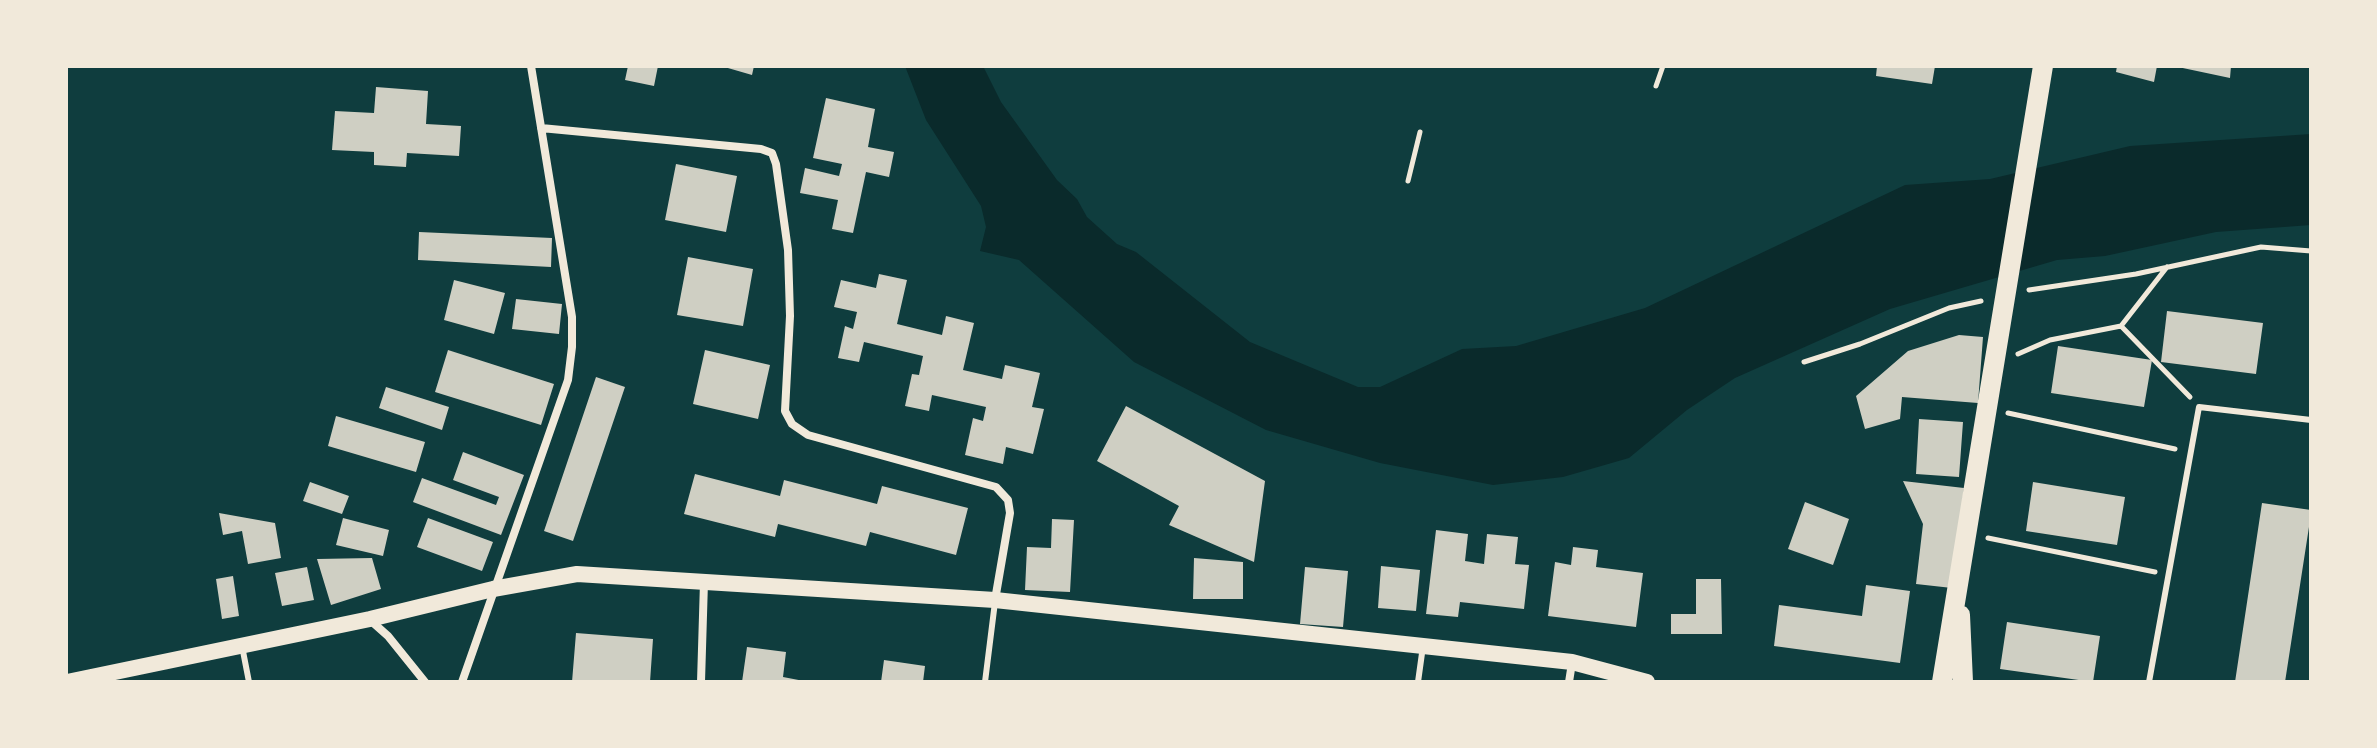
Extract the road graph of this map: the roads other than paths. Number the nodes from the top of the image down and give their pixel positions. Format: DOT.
graph roads {
  1 [pos="531,66"];
  2 [pos="2043,66"];
  3 [pos="541,128"];
  4 [pos="2311,420"];
  5 [pos="704,582"];
  6 [pos="493,589"];
  7 [pos="1959,592"];
  8 [pos="995,600"];
  9 [pos="370,619"];
  10 [pos="242,646"];
  11 [pos="1423,646"];
  12 [pos="1572,662"];
  13 [pos="67,682"];
  14 [pos="249,682"];
  15 [pos="425,682"];
  16 [pos="462,682"];
  17 [pos="701,682"];
  18 [pos="985,682"];
  19 [pos="1418,682"];
  20 [pos="1569,682"];
  21 [pos="1647,682"];
  22 [pos="1942,682"];
  23 [pos="1963,682"];
  24 [pos="2149,682"];
  1 -- 3 [label="street"];
  2 -- 7 [label="main road"];
  3 -- 6 [label="street"];
  3 -- 8 [label="street"];
  4 -- 24 [label="lane"];
  5 -- 6 [label="main road"];
  5 -- 8 [label="main road"];
  5 -- 17 [label="street"];
  6 -- 9 [label="main road"];
  6 -- 16 [label="street"];
  7 -- 22 [label="main road"];
  7 -- 23 [label="main road"];
  8 -- 11 [label="main road"];
  8 -- 18 [label="lane"];
  9 -- 10 [label="main road"];
  9 -- 15 [label="street"];
  10 -- 13 [label="main road"];
  10 -- 14 [label="lane"];
  11 -- 12 [label="main road"];
  11 -- 19 [label="lane"];
  12 -- 20 [label="street"];
  12 -- 21 [label="main road"];
}
